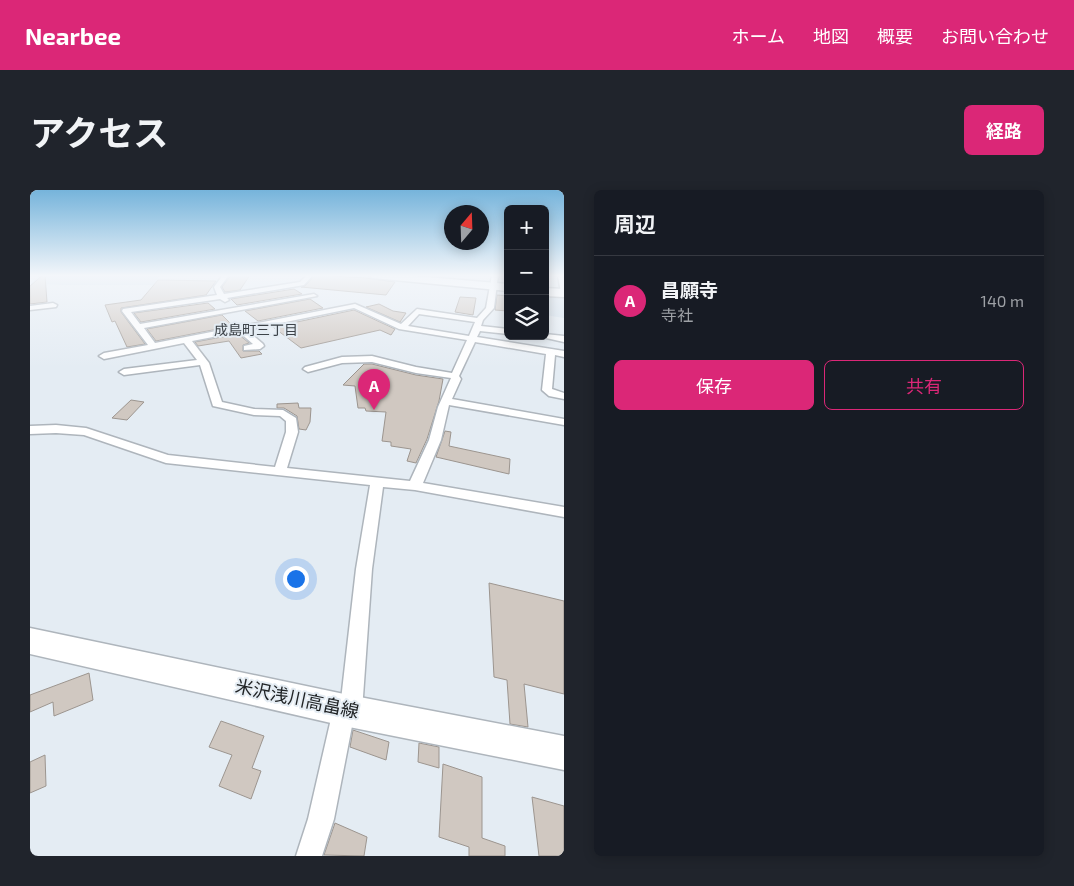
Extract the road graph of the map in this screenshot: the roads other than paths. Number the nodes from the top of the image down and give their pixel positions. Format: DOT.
graph roads {
  1 [pos="45,306"];
  2 [pos="155,306"];
  3 [pos="232,306"];
  4 [pos="282,306"];
  5 [pos="328,306"];
  6 [pos="355,306"];
  7 [pos="490,306"];
  8 [pos="30,308"];
  9 [pos="333,310"];
  10 [pos="245,318"];
  11 [pos="478,324"];
  12 [pos="138,327"];
  13 [pos="402,327"];
  14 [pos="241,329"];
  15 [pos="504,331"];
  16 [pos="549,337"];
  17 [pos="472,339"];
  18 [pos="564,339"];
  19 [pos="187,340"];
  20 [pos="153,346"];
  21 [pos="248,348"];
  22 [pos="551,352"];
  23 [pos="564,354"];
  24 [pos="104,356"];
  25 [pos="203,362"];
  26 [pos="308,369"];
  27 [pos="124,372"];
  28 [pos="454,376"];
  29 [pos="564,396"];
  30 [pos="447,401"];
  31 [pos="564,422"];
  32 [pos="30,430"];
  33 [pos="280,471"];
  34 [pos="377,482"];
  35 [pos="415,486"];
  36 [pos="564,512"];
  37 [pos="30,641"];
  38 [pos="348,710"];
  39 [pos="564,753"];
  40 [pos="309,856"];
  1 -- 8 [label="street"];
  2 -- 12 [label="street"];
  3 -- 10 [label="street"];
  4 -- 10 [label="street"];
  5 -- 9 [label="street"];
  6 -- 9 [label="street"];
  6 -- 13 [label="street"];
  7 -- 11 [label="street"];
  9 -- 10 [label="street"];
  10 -- 12 [label="street"];
  10 -- 14 [label="street"];
  11 -- 13 [label="street"];
  11 -- 15 [label="street"];
  11 -- 17 [label="street"];
  12 -- 20 [label="street"];
  13 -- 17 [label="street"];
  14 -- 19 [label="street"];
  14 -- 21 [label="street"];
  16 -- 18 [label="street"];
  17 -- 22 [label="street"];
  17 -- 28 [label="street"];
  19 -- 20 [label="street"];
  19 -- 25 [label="street"];
  20 -- 24 [label="street"];
  22 -- 23 [label="street"];
  22 -- 29 [label="street"];
  25 -- 27 [label="street"];
  25 -- 33 [label="street"];
  26 -- 28 [label="street"];
  28 -- 30 [label="street"];
  30 -- 31 [label="street"];
  30 -- 35 [label="street"];
  32 -- 33 [label="street"];
  33 -- 34 [label="street"];
  34 -- 35 [label="street"];
  34 -- 38 [label="street"];
  35 -- 36 [label="street"];
  37 -- 38 [label="main road, 米沢浅川高畠線"];
  38 -- 39 [label="main road, 米沢浅川高畠線"];
  38 -- 40 [label="street"];
}
